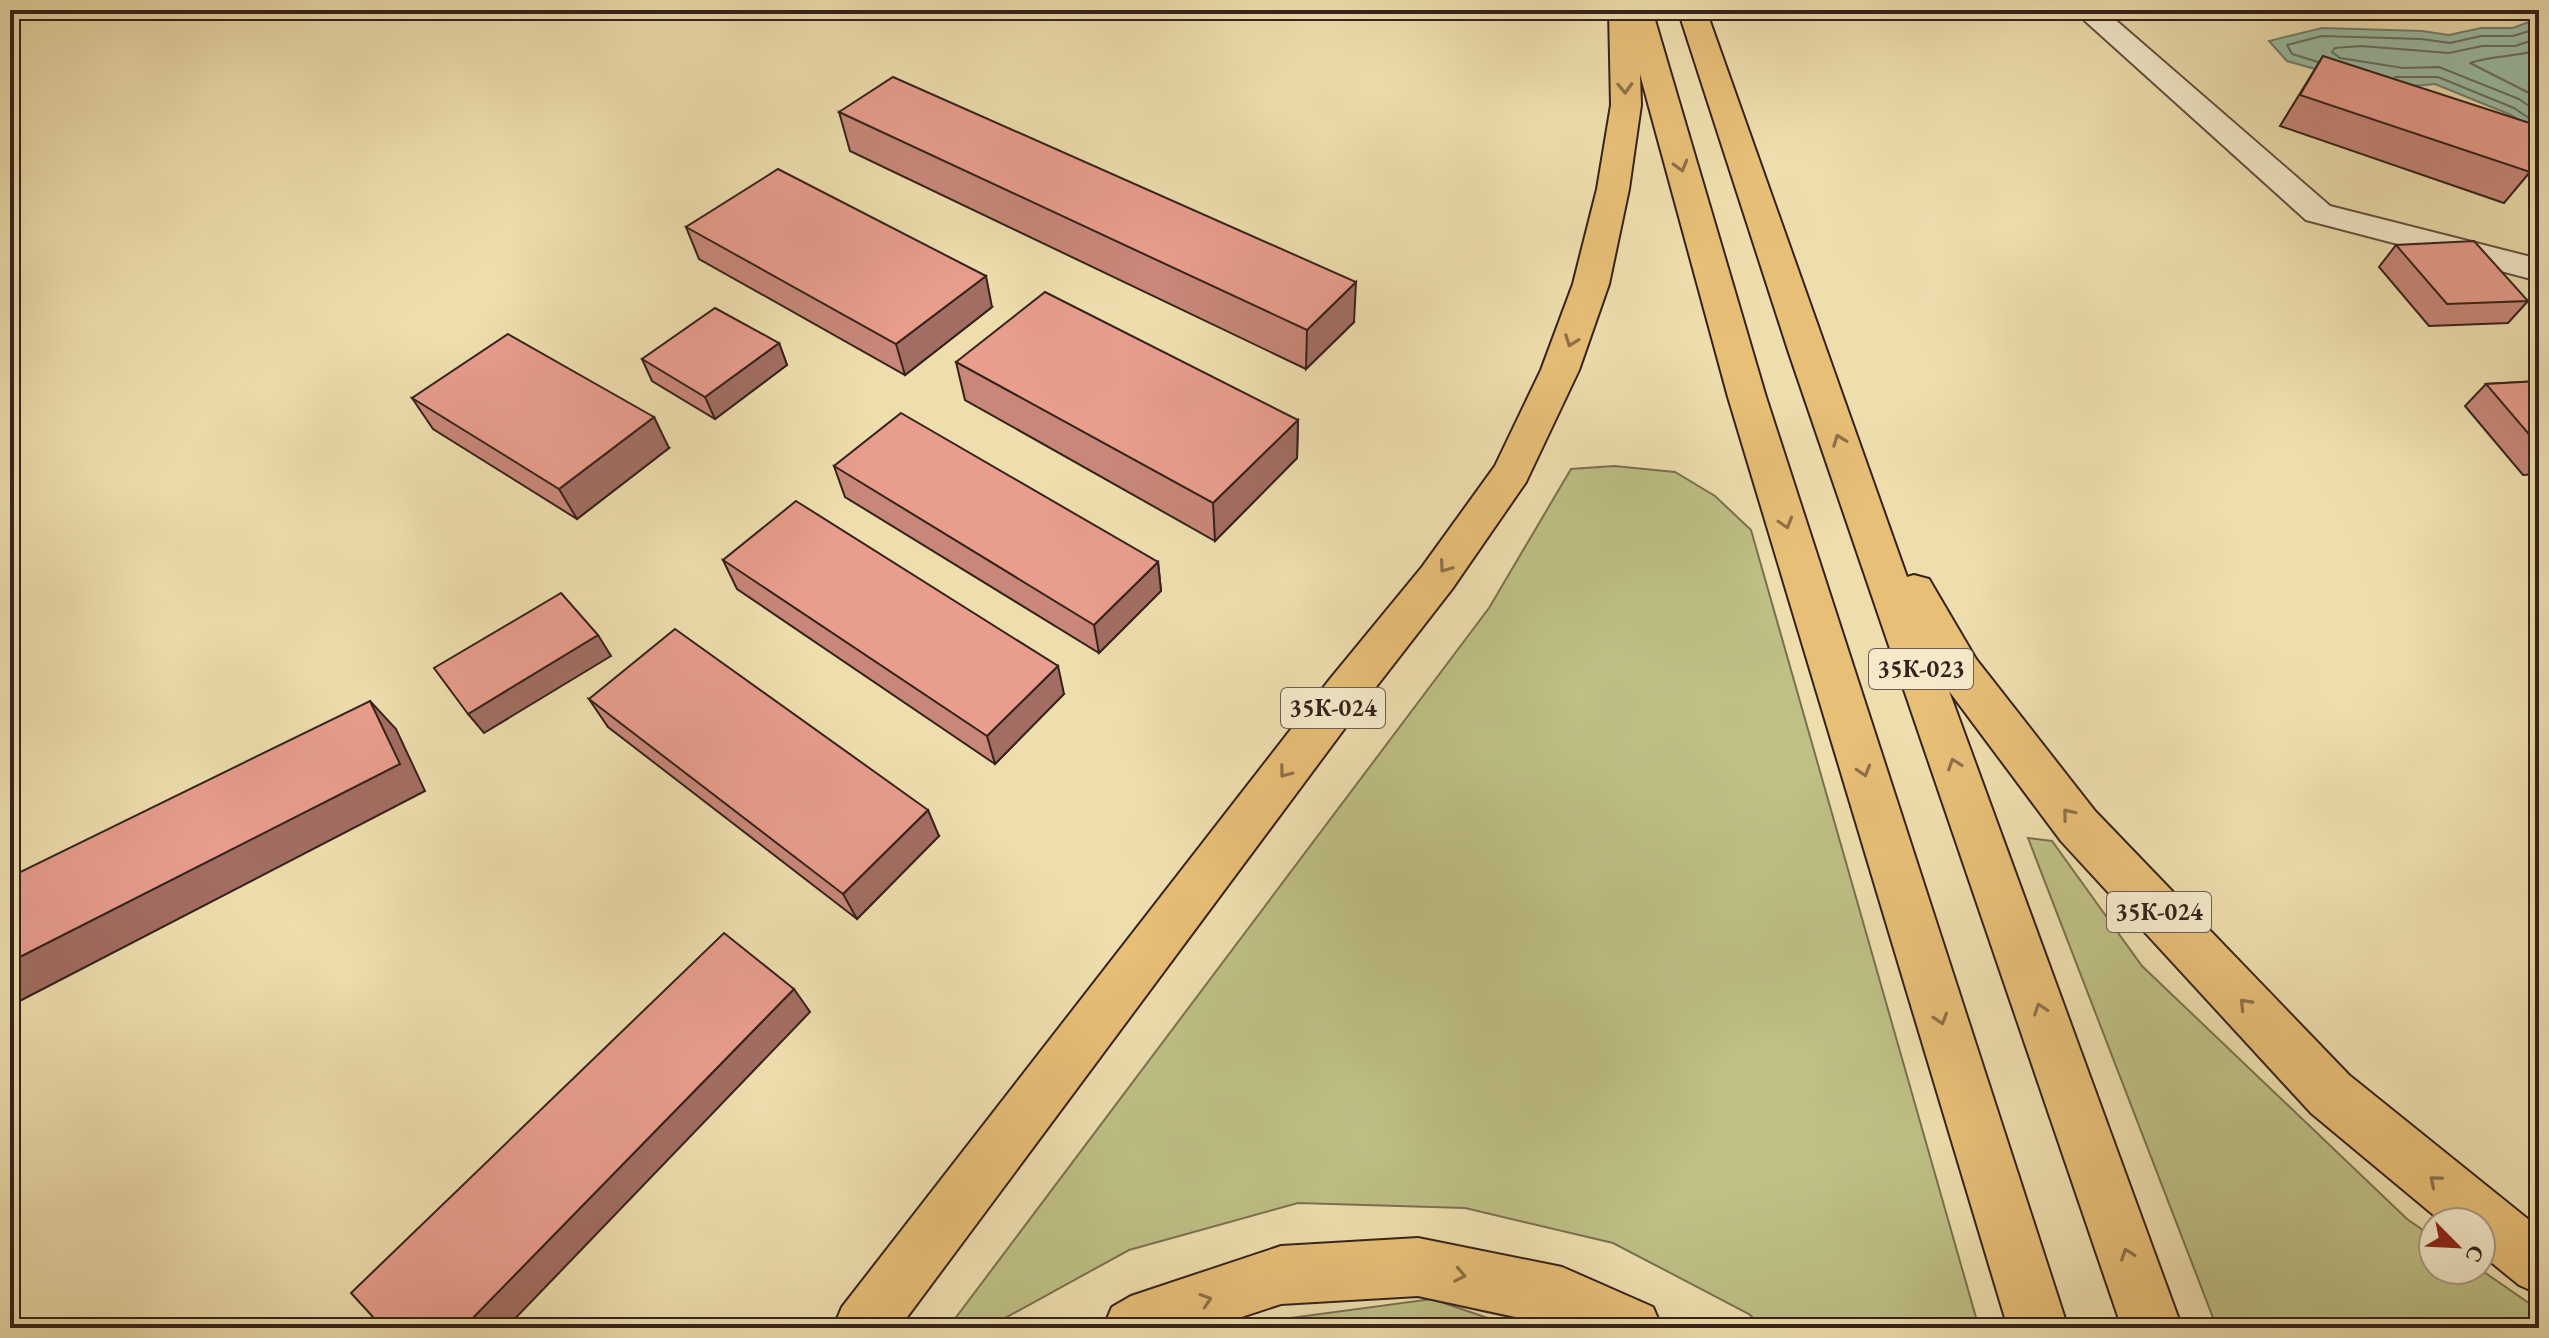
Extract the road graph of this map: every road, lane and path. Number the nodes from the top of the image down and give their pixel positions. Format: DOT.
graph roads {
  1 [pos="1623,10"];
  2 [pos="1637,10"];
  3 [pos="1692,10"];
  4 [pos="2087,10"];
  5 [pos="2539,270"];
  6 [pos="1858,491"];
  7 [pos="2539,1265"];
  8 [pos="863,1328"];
  9 [pos="1133,1328"];
  10 [pos="1632,1328"];
  11 [pos="2038,1328"];
  12 [pos="2152,1328"];
  1 -- 8 [label="main road, 35К-024, one-way"];
  2 -- 11 [label="main road, 35К-023, one-way"];
  6 -- 3 [label="main road, 35К-023, one-way"];
  4 -- 5 [label="lane"];
  7 -- 6 [label="main road, 35К-024, one-way"];
  12 -- 6 [label="main road, 35К-023, one-way"];
  9 -- 10 [label="main road, one-way"];
}
